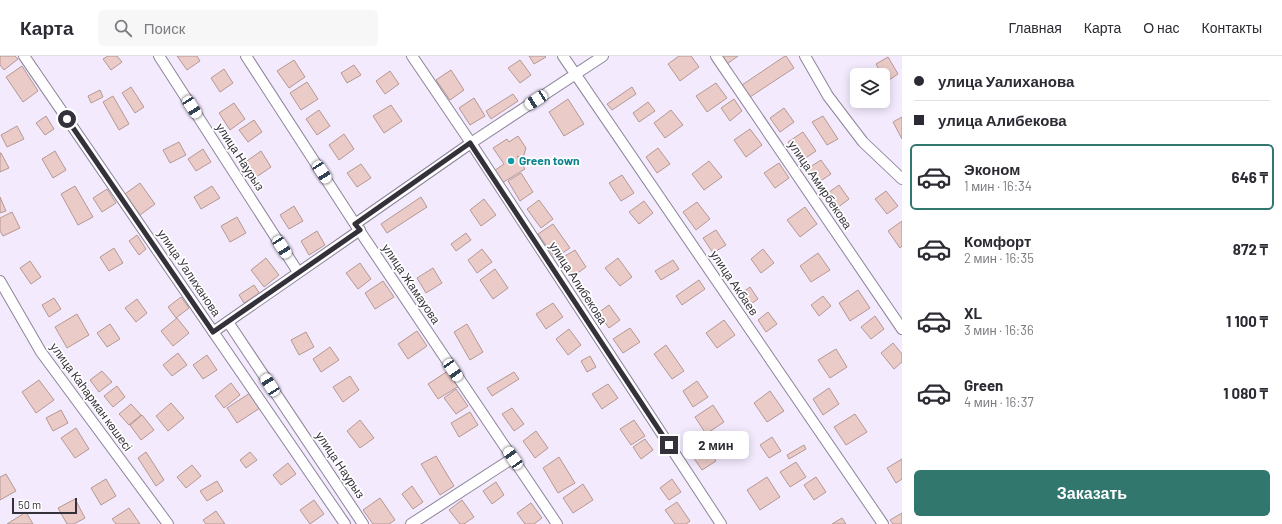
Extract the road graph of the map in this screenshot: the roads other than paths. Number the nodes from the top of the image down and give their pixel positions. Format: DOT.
graph roads {
  1 [pos="24,56"];
  2 [pos="159,56"];
  3 [pos="246,56"];
  4 [pos="412,56"];
  5 [pos="563,56"];
  6 [pos="603,56"];
  7 [pos="716,56"];
  8 [pos="805,56"];
  9 [pos="575,75"];
  10 [pos="470,143"];
  11 [pos="902,179"];
  12 [pos="357,227"];
  13 [pos="298,272"];
  14 [pos="0,281"];
  15 [pos="228,322"];
  16 [pos="902,329"];
  17 [pos="213,332"];
  18 [pos="513,458"];
  19 [pos="168,524"];
  20 [pos="345,524"];
  21 [pos="363,524"];
  22 [pos="411,524"];
  23 [pos="557,524"];
  24 [pos="721,524"];
  25 [pos="883,524"];
  1 -- 17 [label="street, улица Уалиханова"];
  2 -- 13 [label="street, улица Наурыз"];
  3 -- 12 [label="street, улица Жамауова"];
  4 -- 10 [label="street, улица Алибекова"];
  5 -- 9 [label="street, улица Акбаев"];
  6 -- 9 [label="street"];
  7 -- 16 [label="street, улица Амирбекова"];
  8 -- 11 [label="street"];
  9 -- 10 [label="street"];
  9 -- 25 [label="street, улица Акбаев"];
  10 -- 12 [label="street"];
  10 -- 24 [label="street, улица Алибекова"];
  12 -- 13 [label="street"];
  12 -- 18 [label="street, улица Жамауова"];
  13 -- 15 [label="street"];
  14 -- 19 [label="street, улица Каһарман көшесі"];
  15 -- 17 [label="street"];
  15 -- 21 [label="street, улица Наурыз"];
  17 -- 20 [label="street, улица Уалиханова"];
  18 -- 22 [label="street"];
  18 -- 23 [label="street, улица Жамауова"];
}
